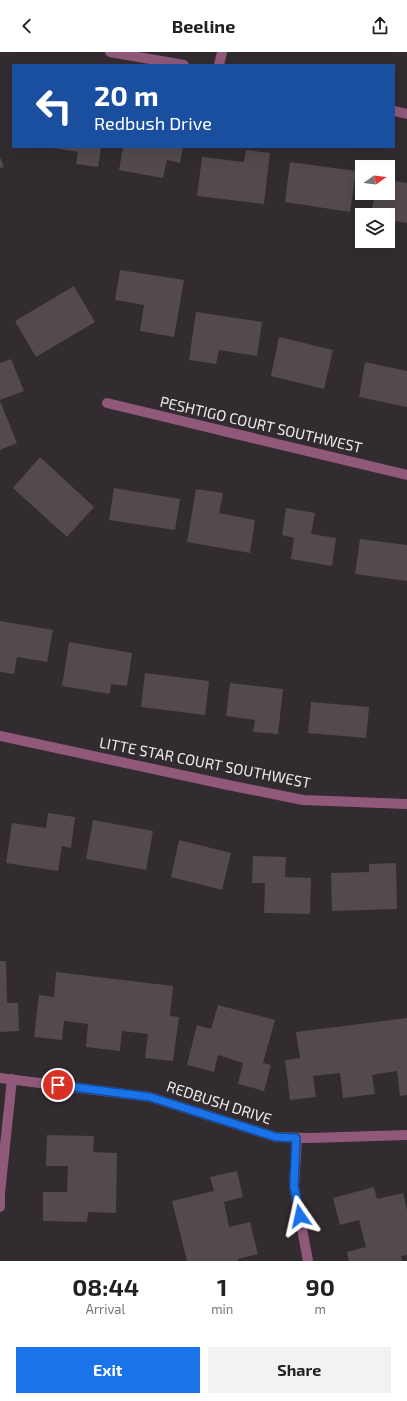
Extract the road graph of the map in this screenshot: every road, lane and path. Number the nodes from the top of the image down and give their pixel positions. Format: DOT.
graph roads {
  1 [pos="110,52"];
  2 [pos="222,52"];
  3 [pos="178,64"];
  4 [pos="220,64"];
  5 [pos="395,111"];
  6 [pos="407,114"];
  7 [pos="107,403"];
  8 [pos="407,475"];
  9 [pos="0,736"];
  10 [pos="407,804"];
  11 [pos="0,1078"];
  12 [pos="12,1079"];
  13 [pos="407,1135"];
  14 [pos="296,1138"];
  15 [pos="0,1207"];
  16 [pos="308,1261"];
  1 -- 3 [label="street"];
  2 -- 4 [label="street"];
  5 -- 6 [label="street"];
  7 -- 8 [label="street, PESHTIGO COURT SOUTHWEST"];
  9 -- 10 [label="street, LITTE STAR COURT SOUTHWEST"];
  11 -- 12 [label="street, REDBUSH DRIVE"];
  12 -- 14 [label="street, REDBUSH DRIVE"];
  12 -- 15 [label="street"];
  13 -- 14 [label="street, REDBUSH DRIVE"];
  14 -- 16 [label="street"];
}
